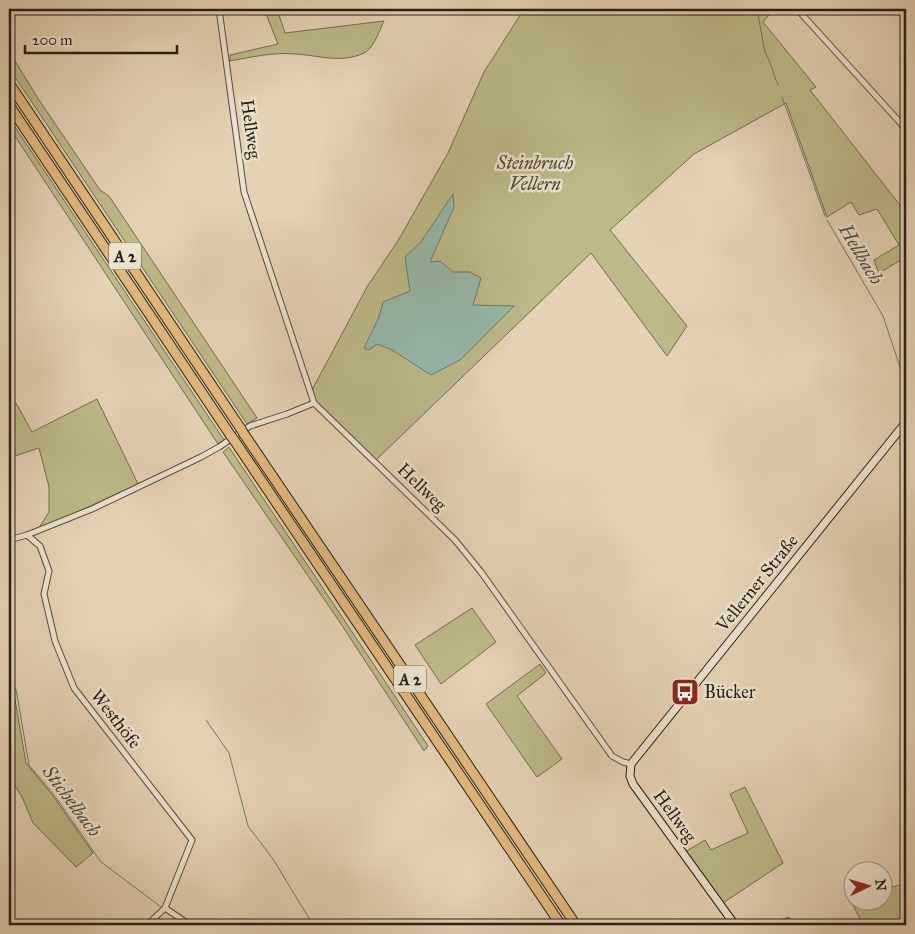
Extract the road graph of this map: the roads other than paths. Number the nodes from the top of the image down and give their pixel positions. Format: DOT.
graph roads {
  1 [pos="219,9"];
  2 [pos="798,9"];
  3 [pos="9,83"];
  4 [pos="9,105"];
  5 [pos="906,130"];
  6 [pos="314,403"];
  7 [pos="906,422"];
  8 [pos="28,535"];
  9 [pos="9,540"];
  10 [pos="631,764"];
  11 [pos="165,908"];
  12 [pos="147,925"];
  13 [pos="190,925"];
  14 [pos="561,925"];
  15 [pos="576,925"];
  16 [pos="735,925"];
  1 -- 6 [label="street, Hellweg"];
  2 -- 5 [label="street"];
  3 -- 15 [label="highway, A 2"];
  4 -- 14 [label="highway, A 2"];
  6 -- 8 [label="street"];
  6 -- 10 [label="street, Hellweg"];
  7 -- 10 [label="main road, Vellerner Straße"];
  8 -- 9 [label="street"];
  8 -- 11 [label="street, Westhöfe"];
  10 -- 16 [label="main road, Hellweg"];
  11 -- 12 [label="street"];
  11 -- 13 [label="street"];
}
